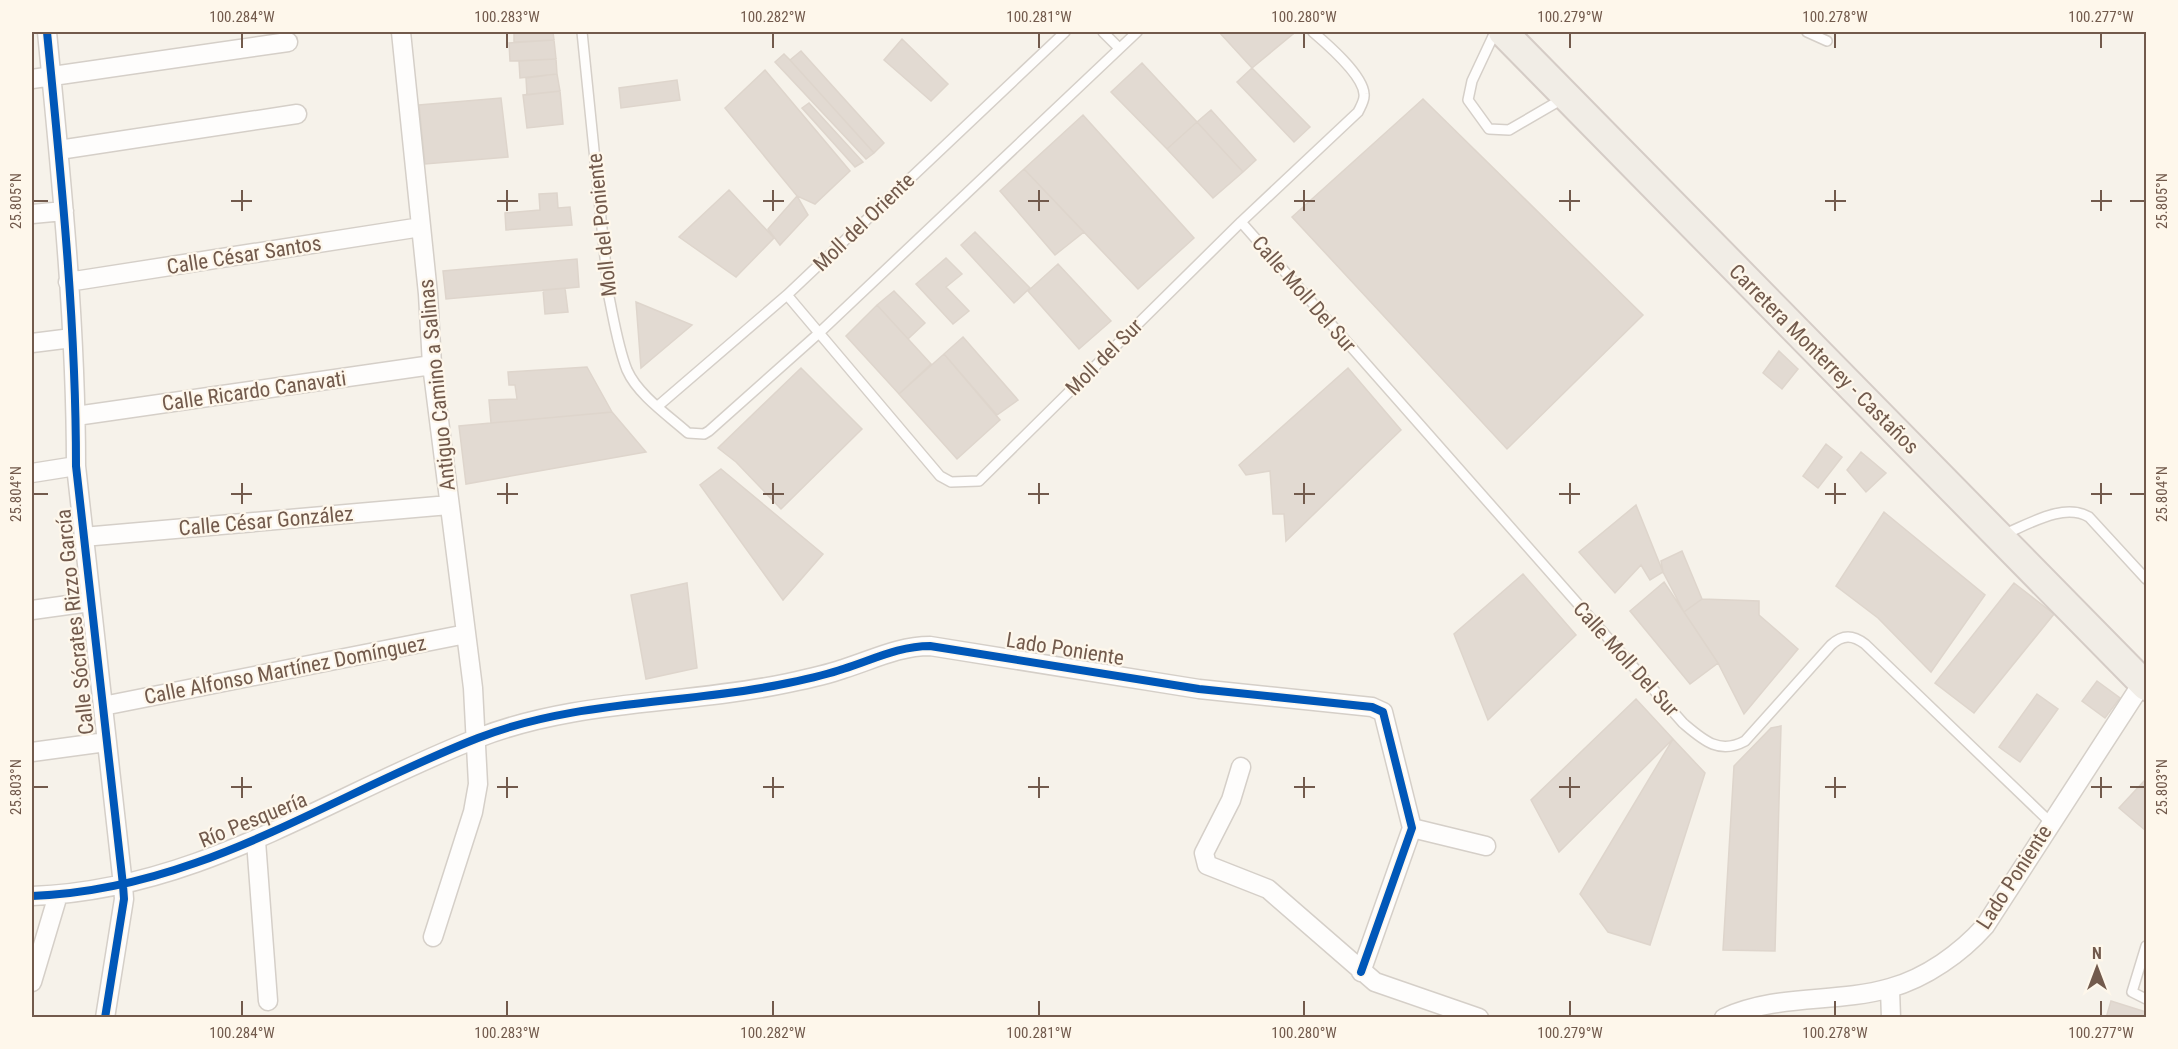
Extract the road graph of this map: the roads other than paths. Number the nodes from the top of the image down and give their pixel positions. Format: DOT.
graph roads {
  1 [pos="47,32"];
  2 [pos="401,32"];
  3 [pos="582,32"];
  4 [pos="1065,32"];
  5 [pos="1103,32"];
  6 [pos="1137,32"];
  7 [pos="1313,32"];
  8 [pos="1494,32"];
  9 [pos="1503,32"];
  10 [pos="1807,32"];
  11 [pos="1827,41"];
  12 [pos="288,42"];
  13 [pos="1119,48"];
  14 [pos="52,77"];
  15 [pos="32,79"];
  16 [pos="1566,97"];
  17 [pos="297,114"];
  18 [pos="59,150"];
  19 [pos="64,211"];
  20 [pos="32,214"];
  21 [pos="1241,222"];
  22 [pos="421,227"];
  23 [pos="68,282"];
  24 [pos="787,295"];
  25 [pos="819,333"];
  26 [pos="72,338"];
  27 [pos="32,343"];
  28 [pos="432,365"];
  29 [pos="658,406"];
  30 [pos="76,417"];
  31 [pos="76,466"];
  32 [pos="32,473"];
  33 [pos="449,505"];
  34 [pos="2000,536"];
  35 [pos="83,537"];
  36 [pos="2146,579"];
  37 [pos="90,602"];
  38 [pos="32,610"];
  39 [pos="466,634"];
  40 [pos="2145,684"];
  41 [pos="103,706"];
  42 [pos="477,739"];
  43 [pos="106,742"];
  44 [pos="32,752"];
  45 [pos="1241,767"];
  46 [pos="2050,822"];
  47 [pos="1412,828"];
  48 [pos="256,841"];
  49 [pos="1486,846"];
  50 [pos="123,885"];
  51 [pos="58,895"];
  52 [pos="32,896"];
  53 [pos="433,937"];
  54 [pos="2146,946"];
  55 [pos="1360,972"];
  56 [pos="32,982"];
  57 [pos="1890,989"];
  58 [pos="2146,999"];
  59 [pos="268,1001"];
  60 [pos="105,1017"];
  61 [pos="1479,1017"];
  62 [pos="1724,1017"];
  63 [pos="1891,1017"];
  1 -- 14 [label="street, Calle Sócrates Rizzo García"];
  2 -- 22 [label="street, Antiguo Camino a Salinas"];
  3 -- 29 [label="lane, Moll del Poniente"];
  4 -- 24 [label="lane, Moll del Oriente"];
  5 -- 13 [label="lane"];
  6 -- 13 [label="lane, Moll del Poniente"];
  7 -- 21 [label="lane, Moll del Sur"];
  8 -- 16 [label="lane"];
  9 -- 16 [label="main road, Carretera Monterrey - Castaños"];
  10 -- 11 [label="lane"];
  12 -- 14 [label="street"];
  13 -- 25 [label="lane, Moll del Poniente"];
  14 -- 15 [label="street"];
  14 -- 18 [label="street, Calle Sócrates Rizzo García"];
  16 -- 34 [label="main road, Carretera Monterrey - Castaños"];
  17 -- 18 [label="street"];
  18 -- 19 [label="street, Calle Sócrates Rizzo García"];
  19 -- 20 [label="street"];
  19 -- 23 [label="street, Calle Sócrates Rizzo García"];
  21 -- 25 [label="lane, Moll del Sur"];
  21 -- 46 [label="lane, Calle Moll Del Sur"];
  22 -- 23 [label="street, Calle César Santos"];
  22 -- 28 [label="street, Antiguo Camino a Salinas"];
  23 -- 26 [label="street, Calle Sócrates Rizzo García"];
  24 -- 25 [label="lane, Moll del Sur"];
  24 -- 29 [label="lane, Moll del Oriente"];
  25 -- 29 [label="lane, Moll del Poniente"];
  26 -- 27 [label="street"];
  26 -- 30 [label="street, Calle Sócrates Rizzo García"];
  28 -- 30 [label="street, Calle Ricardo Canavati"];
  28 -- 33 [label="street, Antiguo Camino a Salinas"];
  30 -- 31 [label="street, Calle Sócrates Rizzo García"];
  31 -- 32 [label="street"];
  31 -- 35 [label="street, Calle Sócrates Rizzo García"];
  33 -- 35 [label="street, Calle César González"];
  33 -- 39 [label="street, Antiguo Camino a Salinas"];
  34 -- 36 [label="lane"];
  34 -- 40 [label="main road, Carretera Monterrey - Castaños"];
  35 -- 37 [label="street, Calle Sócrates Rizzo García"];
  37 -- 38 [label="street"];
  37 -- 41 [label="street, Calle Sócrates Rizzo García"];
  39 -- 41 [label="street, Calle Alfonso Martínez Domínguez"];
  39 -- 42 [label="street, Antiguo Camino a Salinas"];
  40 -- 46 [label="street, Lado Poniente"];
  41 -- 43 [label="street, Calle Sócrates Rizzo García"];
  42 -- 47 [label="street, Lado Poniente"];
  42 -- 48 [label="street, Río Pesquería"];
  42 -- 53 [label="street, Antiguo Camino a Salinas"];
  43 -- 44 [label="street"];
  43 -- 50 [label="street, Calle Sócrates Rizzo García"];
  45 -- 55 [label="street"];
  46 -- 57 [label="street, Lado Poniente"];
  47 -- 49 [label="street"];
  47 -- 55 [label="street"];
  48 -- 50 [label="street, Río Pesquería"];
  48 -- 59 [label="street"];
  50 -- 51 [label="street, Río Pesquería"];
  50 -- 60 [label="street, Calle Sócrates Rizzo García"];
  51 -- 52 [label="street, Río Pesquería"];
  51 -- 56 [label="street"];
  54 -- 58 [label="lane"];
  55 -- 61 [label="street"];
  57 -- 62 [label="street, Lado Poniente"];
  57 -- 63 [label="street"];
}
